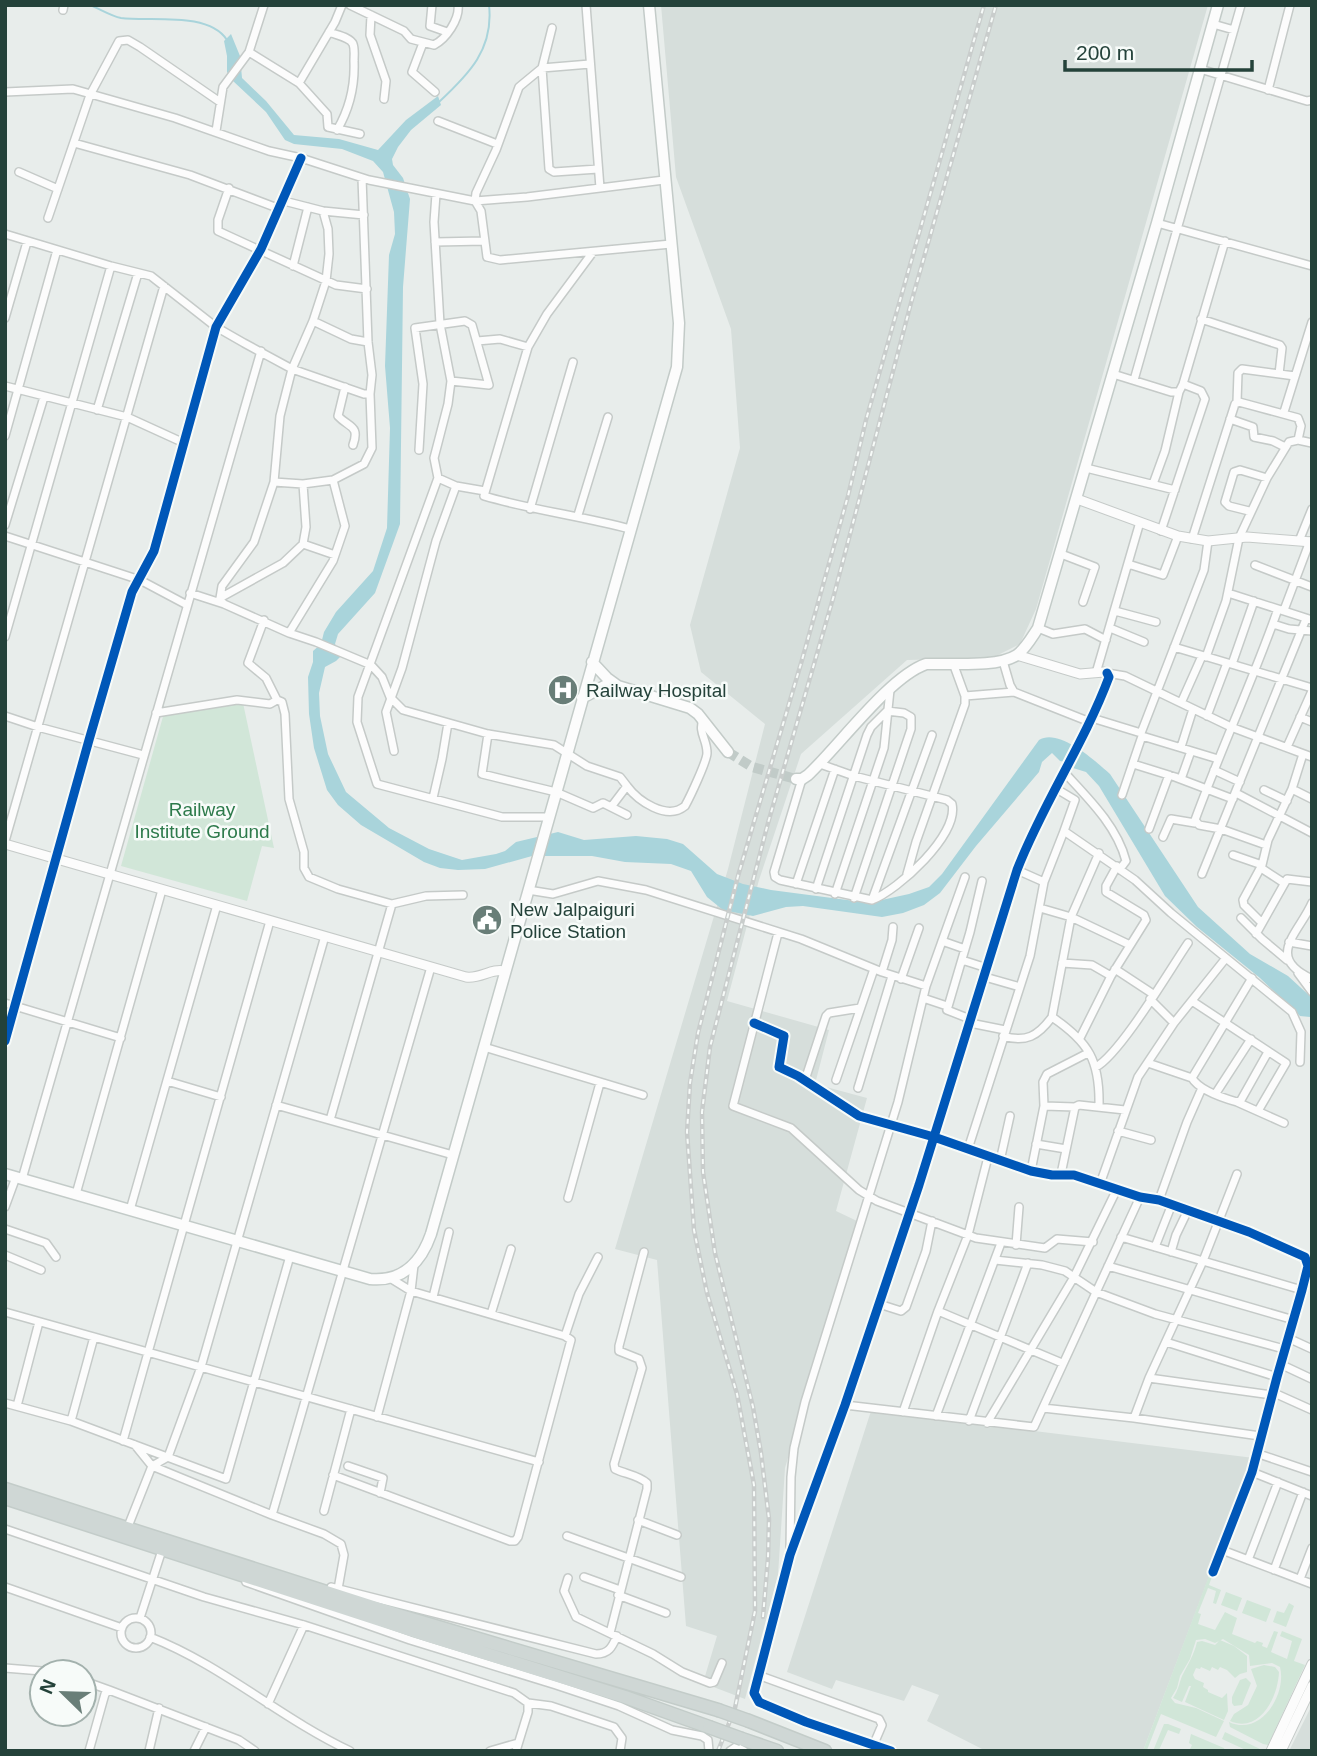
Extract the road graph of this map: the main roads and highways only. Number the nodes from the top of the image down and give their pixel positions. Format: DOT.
graph roads {
  1 [pos="649,5"];
  2 [pos="1218,5"];
  3 [pos="592,662"];
  4 [pos="612,682"];
  5 [pos="582,698"];
  6 [pos="728,752"];
  7 [pos="799,779"];
  8 [pos="15,1177"];
  9 [pos="5,1486"];
  10 [pos="5,1498"];
  11 [pos="743,1745"];
  12 [pos="777,1751"];
  13 [pos="825,1751"];
  1 -- 3 [label="main road"];
  2 -- 7 [label="main road"];
  3 -- 4 [label="main road"];
  3 -- 5 [label="main road"];
  4 -- 5 [label="main road"];
  4 -- 6 [label="main road"];
  5 -- 8 [label="main road"];
  9 -- 13 [label="main road, bridge"];
  10 -- 11 [label="main road, bridge"];
  11 -- 12 [label="main road"];
}
